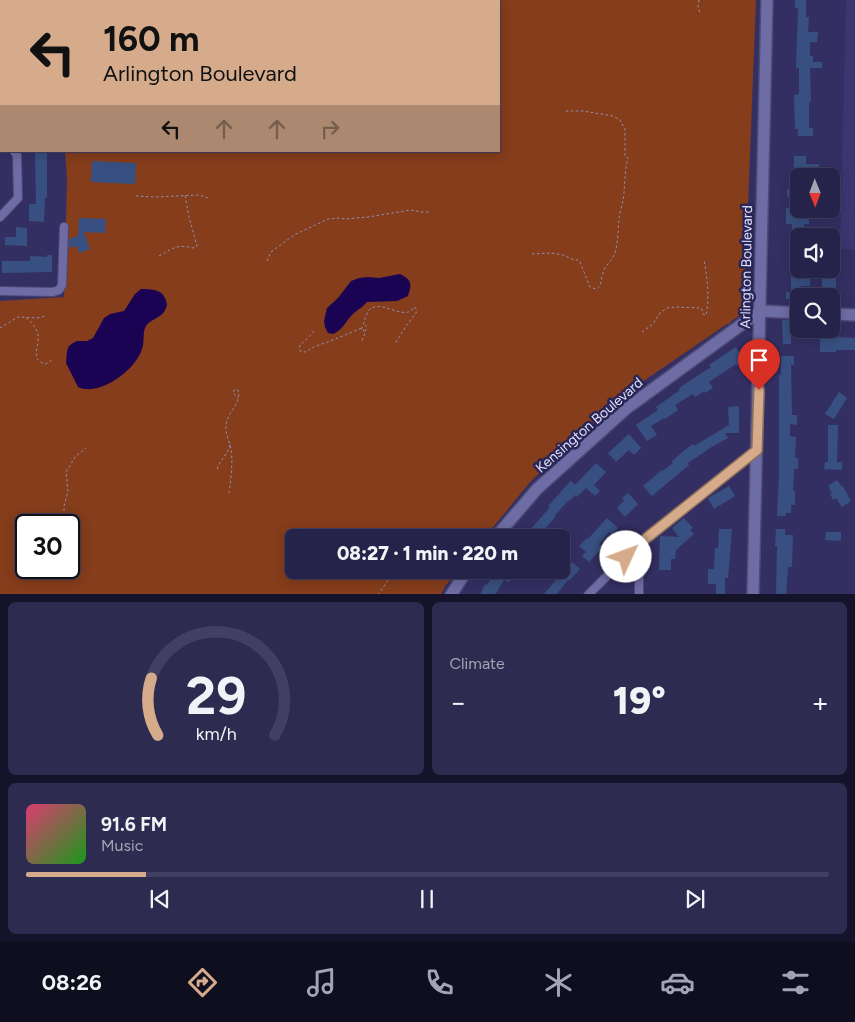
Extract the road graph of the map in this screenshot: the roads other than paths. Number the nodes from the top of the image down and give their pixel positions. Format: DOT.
graph roads {
  1 [pos="767,0"];
  2 [pos="14,152"];
  3 [pos="0,217"];
  4 [pos="64,227"];
  5 [pos="0,291"];
  6 [pos="760,311"];
  7 [pos="790,313"];
  8 [pos="840,314"];
  9 [pos="855,315"];
  10 [pos="757,450"];
  11 [pos="503,529"];
  12 [pos="639,544"];
  13 [pos="461,579"];
  14 [pos="451,594"];
  15 [pos="588,594"];
  16 [pos="639,594"];
  17 [pos="753,594"];
  1 -- 6 [label="street, Arlington Boulevard"];
  2 -- 3 [label="street"];
  4 -- 5 [label="street"];
  6 -- 7 [label="street"];
  6 -- 10 [label="street, Arlington Boulevard"];
  6 -- 11 [label="street, Kensington Boulevard"];
  8 -- 9 [label="street"];
  10 -- 12 [label="street"];
  10 -- 17 [label="street, Arlington Boulevard"];
  12 -- 15 [label="street"];
  12 -- 16 [label="street"];
  13 -- 14 [label="street"];
}
